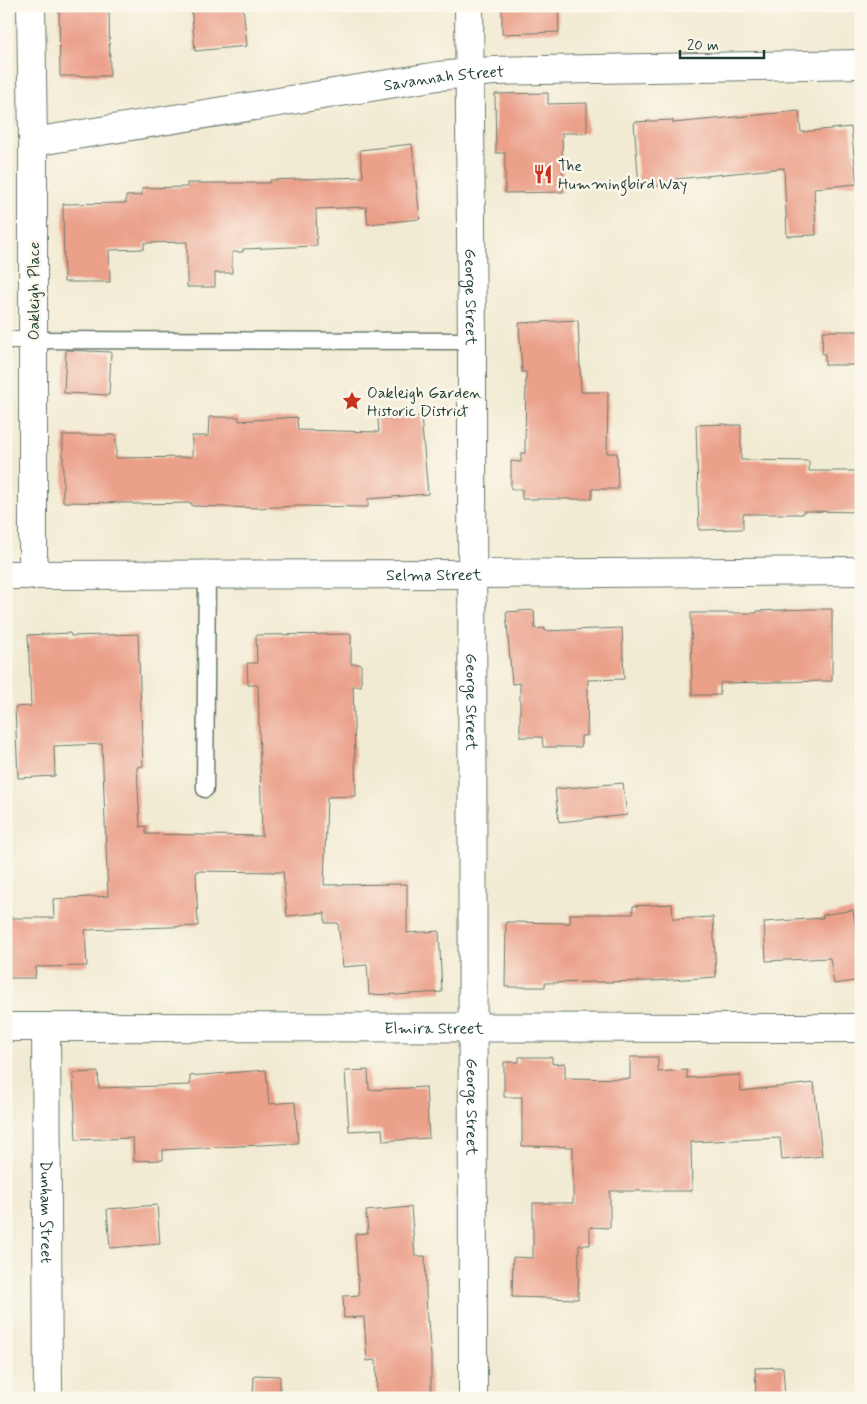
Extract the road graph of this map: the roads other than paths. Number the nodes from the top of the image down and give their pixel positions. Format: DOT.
graph roads {
  1 [pos="31,6"];
  2 [pos="469,6"];
  3 [pos="861,64"];
  4 [pos="469,73"];
  5 [pos="33,142"];
  6 [pos="20,340"];
  7 [pos="472,341"];
  8 [pos="861,571"];
  9 [pos="471,574"];
  10 [pos="6,575"];
  11 [pos="33,575"];
  12 [pos="207,575"];
  13 [pos="205,789"];
  14 [pos="473,1026"];
  15 [pos="6,1027"];
  16 [pos="46,1027"];
  17 [pos="861,1028"];
  18 [pos="48,1398"];
  19 [pos="473,1398"];
  1 -- 5 [label="street, Oakleigh Place"];
  2 -- 4 [label="street, George Street"];
  3 -- 4 [label="street, Savannah Street"];
  4 -- 5 [label="street, Savannah Street"];
  4 -- 7 [label="street, George Street"];
  5 -- 6 [label="street, Oakleigh Place"];
  6 -- 7 [label="lane"];
  6 -- 11 [label="street, Oakleigh Place"];
  7 -- 9 [label="street, George Street"];
  8 -- 9 [label="street, Selma Street"];
  9 -- 12 [label="street, Selma Street"];
  9 -- 14 [label="street, George Street"];
  10 -- 11 [label="street, Selma Street"];
  11 -- 12 [label="street, Selma Street"];
  12 -- 13 [label="lane"];
  14 -- 16 [label="street, Elmira Street"];
  14 -- 17 [label="street, Elmira Street"];
  14 -- 19 [label="street, George Street"];
  15 -- 16 [label="street, Elmira Street"];
  16 -- 18 [label="street, Dunham Street"];
}
